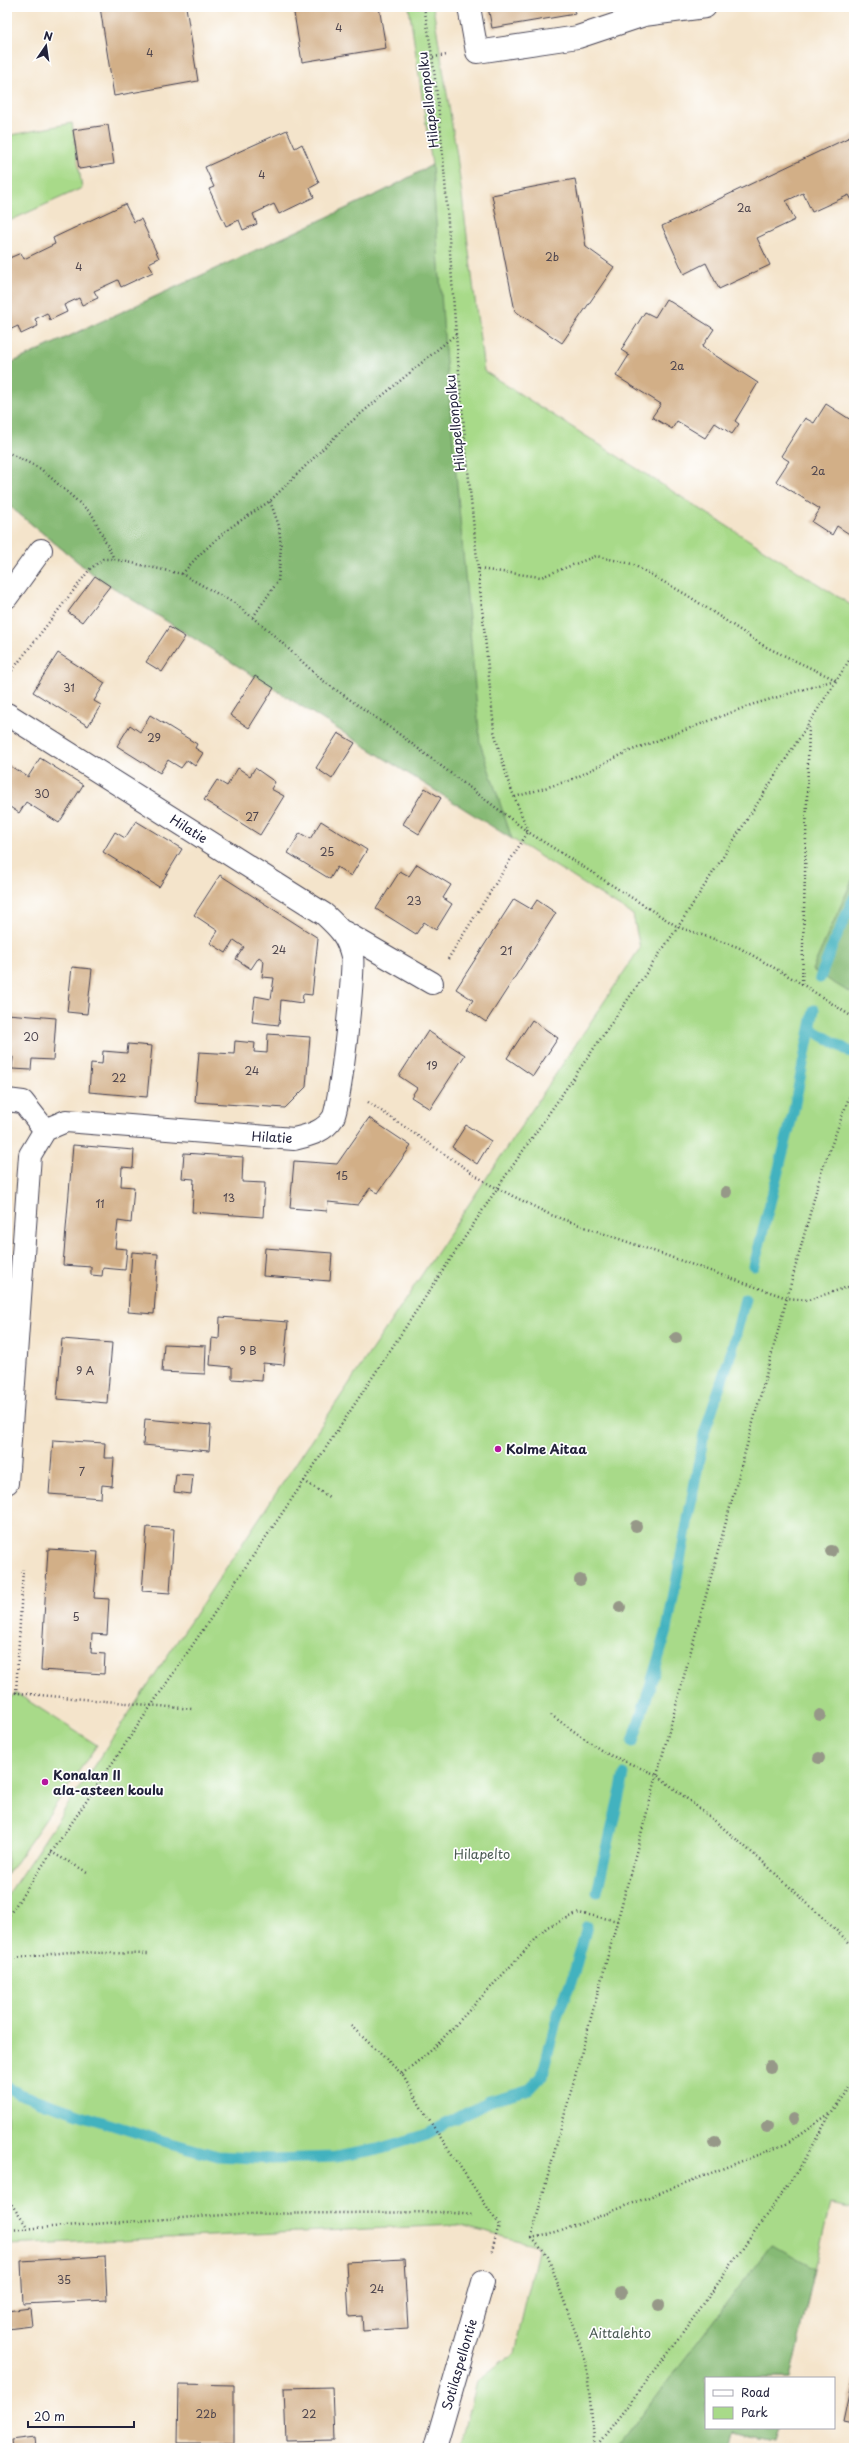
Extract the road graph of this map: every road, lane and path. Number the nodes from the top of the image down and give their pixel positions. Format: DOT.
graph roads {
  1 [pos="424,7"];
  2 [pos="469,7"];
  3 [pos="705,7"];
  4 [pos="456,334"];
  5 [pos="7,452"];
  6 [pos="270,500"];
  7 [pos="41,550"];
  8 [pos="114,558"];
  9 [pos="479,569"];
  10 [pos="182,574"];
  11 [pos="7,597"];
  12 [pos="253,618"];
  13 [pos="854,653"];
  14 [pos="7,677"];
  15 [pos="836,680"];
  16 [pos="7,714"];
  17 [pos="809,725"];
  18 [pos="515,798"];
  19 [pos="528,832"];
  20 [pos="678,927"];
  21 [pos="344,932"];
  22 [pos="432,983"];
  23 [pos="802,984"];
  24 [pos="854,1018"];
  25 [pos="854,1084"];
  26 [pos="341,1087"];
  27 [pos="7,1100"];
  28 [pos="45,1130"];
  29 [pos="498,1187"];
  30 [pos="854,1286"];
  31 [pos="787,1298"];
  32 [pos="304,1481"];
  33 [pos="7,1483"];
  34 [pos="329,1496"];
  35 [pos="23,1569"];
  36 [pos="7,1692"];
  37 [pos="16,1693"];
  38 [pos="153,1704"];
  39 [pos="192,1709"];
  40 [pos="551,1715"];
  41 [pos="657,1775"];
  42 [pos="51,1852"];
  43 [pos="87,1872"];
  44 [pos="7,1918"];
  45 [pos="618,1921"];
  46 [pos="854,1947"];
  47 [pos="148,1954"];
  48 [pos="7,1959"];
  49 [pos="351,2026"];
  50 [pos="402,2074"];
  51 [pos="854,2081"];
  52 [pos="831,2112"];
  53 [pos="7,2198"];
  54 [pos="472,2215"];
  55 [pos="499,2225"];
  56 [pos="28,2228"];
  57 [pos="7,2230"];
  58 [pos="531,2238"];
  59 [pos="483,2282"];
  60 [pos="435,2448"];
  61 [pos="595,2448"];
  1 -- 4 [label="path, Hilapellonpolku"];
  2 -- 3 [label="street"];
  4 -- 6 [label="path"];
  4 -- 9 [label="path, Hilapellonpolku"];
  5 -- 8 [label="path"];
  6 -- 10 [label="path"];
  6 -- 12 [label="path"];
  7 -- 11 [label="street"];
  8 -- 10 [label="path"];
  8 -- 14 [label="path"];
  9 -- 15 [label="path"];
  9 -- 18 [label="path, Hilapellonpolku"];
  10 -- 12 [label="path"];
  12 -- 19 [label="path"];
  13 -- 15 [label="path"];
  15 -- 17 [label="path"];
  15 -- 18 [label="path"];
  16 -- 21 [label="street, Hilatie"];
  17 -- 20 [label="path"];
  17 -- 23 [label="path"];
  18 -- 19 [label="path, Hilapellonpolku"];
  19 -- 20 [label="path"];
  19 -- 22 [label="path"];
  20 -- 23 [label="path"];
  20 -- 29 [label="path"];
  21 -- 22 [label="street"];
  21 -- 26 [label="street, Hilatie"];
  23 -- 24 [label="path"];
  25 -- 31 [label="path"];
  26 -- 28 [label="street, Hilatie"];
  26 -- 29 [label="path"];
  27 -- 28 [label="street"];
  28 -- 33 [label="street"];
  29 -- 31 [label="path"];
  29 -- 32 [label="path"];
  30 -- 31 [label="path"];
  31 -- 41 [label="path"];
  32 -- 34 [label="path"];
  32 -- 38 [label="path"];
  35 -- 37 [label="path"];
  36 -- 37 [label="path"];
  37 -- 38 [label="path"];
  38 -- 39 [label="path"];
  38 -- 42 [label="path"];
  40 -- 41 [label="path"];
  41 -- 45 [label="path"];
  41 -- 46 [label="path"];
  42 -- 43 [label="path"];
  42 -- 44 [label="path"];
  45 -- 50 [label="path"];
  45 -- 58 [label="path"];
  47 -- 48 [label="path"];
  49 -- 50 [label="path"];
  50 -- 55 [label="path"];
  51 -- 52 [label="path"];
  52 -- 58 [label="path"];
  52 -- 61 [label="path"];
  53 -- 56 [label="path"];
  54 -- 56 [label="path"];
  56 -- 57 [label="path"];
  58 -- 61 [label="path"];
  59 -- 60 [label="street, Sotilaspellontie"];
}
